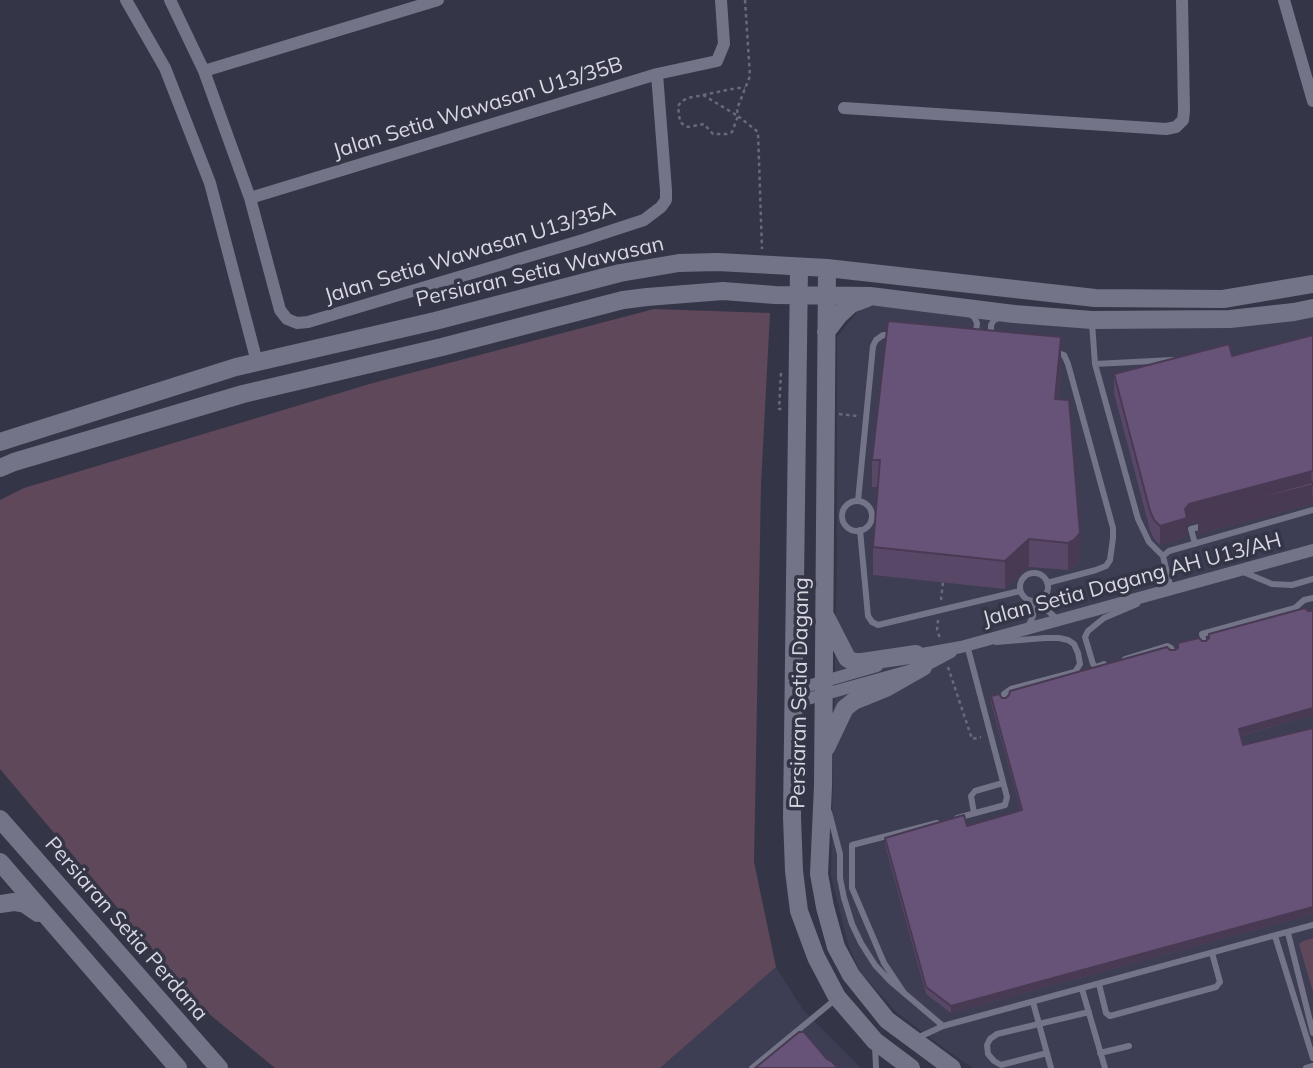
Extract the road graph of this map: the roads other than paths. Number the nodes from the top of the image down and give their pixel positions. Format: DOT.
graph roads {
  1 [pos="126,0"];
  2 [pos="170,0"];
  3 [pos="438,0"];
  4 [pos="721,0"];
  5 [pos="1182,0"];
  6 [pos="1284,0"];
  7 [pos="204,71"];
  8 [pos="657,74"];
  9 [pos="1313,101"];
  10 [pos="844,108"];
  11 [pos="250,198"];
  12 [pos="799,268"];
  13 [pos="827,268"];
  14 [pos="1313,284"];
  15 [pos="775,295"];
  16 [pos="799,295"];
  17 [pos="826,295"];
  18 [pos="870,296"];
  19 [pos="953,306"];
  20 [pos="1313,308"];
  21 [pos="1014,314"];
  22 [pos="1092,320"];
  23 [pos="798,328"];
  24 [pos="826,332"];
  25 [pos="903,336"];
  26 [pos="1043,350"];
  27 [pos="1181,359"];
  28 [pos="257,362"];
  29 [pos="1095,364"];
  30 [pos="285,384"];
  31 [pos="237,395"];
  32 [pos="0,442"];
  33 [pos="0,468"];
  34 [pos="858,501"];
  35 [pos="1313,510"];
  36 [pos="1216,522"];
  37 [pos="860,530"];
  38 [pos="1195,544"];
  39 [pos="1313,550"];
  40 [pos="1163,556"];
  41 [pos="1240,570"];
  42 [pos="1313,579"];
  43 [pos="1047,583"];
  44 [pos="1171,589"];
  45 [pos="1020,591"];
  46 [pos="1313,598"];
  47 [pos="1042,599"];
  48 [pos="1033,601"];
  49 [pos="824,614"];
  50 [pos="1058,620"];
  51 [pos="1028,629"];
  52 [pos="1204,643"];
  53 [pos="964,646"];
  54 [pos="1173,652"];
  55 [pos="920,660"];
  56 [pos="823,688"];
  57 [pos="793,697"];
  58 [pos="1004,699"];
  59 [pos="823,754"];
  60 [pos="1003,783"];
  61 [pos="823,786"];
  62 [pos="974,813"];
  63 [pos="0,820"];
  64 [pos="6,865"];
  65 [pos="18,882"];
  66 [pos="60,888"];
  67 [pos="0,897"];
  68 [pos="0,904"];
  69 [pos="1313,925"];
  70 [pos="60,930"];
  71 [pos="1288,933"];
  72 [pos="1275,936"];
  73 [pos="1212,953"];
  74 [pos="1099,984"];
  75 [pos="1082,989"];
  76 [pos="904,993"];
  77 [pos="837,997"];
  78 [pos="1033,1002"];
  79 [pos="1089,1012"];
  80 [pos="1038,1023"];
  81 [pos="943,1026"];
  82 [pos="798,1029"];
  83 [pos="1313,1033"];
  84 [pos="806,1039"];
  85 [pos="913,1040"];
  86 [pos="875,1041"];
  87 [pos="1129,1046"];
  88 [pos="1046,1053"];
  89 [pos="1100,1053"];
  90 [pos="1313,1058"];
  91 [pos="1102,1066"];
  92 [pos="1313,1066"];
  93 [pos="178,1068"];
  94 [pos="219,1068"];
  95 [pos="752,1068"];
  96 [pos="876,1068"];
  97 [pos="911,1068"];
  98 [pos="952,1068"];
  99 [pos="1051,1068"];
  100 [pos="1306,1068"];
  1 -- 28 [label="street"];
  2 -- 7 [label="street"];
  3 -- 7 [label="street"];
  4 -- 8 [label="street, Jalan Setia Wawasan U13/35B"];
  5 -- 10 [label="street"];
  6 -- 9 [label="street"];
  7 -- 11 [label="street"];
  8 -- 11 [label="street, Jalan Setia Wawasan U13/35B"];
  8 -- 11 [label="street, Jalan Setia Wawasan U13/35A"];
  12 -- 13 [label="street, Persiaran Setia Wawasan"];
  12 -- 16 [label="street, Persiaran Setia Dagang"];
  12 -- 28 [label="street, Persiaran Setia Wawasan"];
  13 -- 14 [label="street, Persiaran Setia Wawasan"];
  13 -- 17 [label="street, Persiaran Setia Dagang"];
  15 -- 16 [label="street"];
  15 -- 23 [label="street"];
  15 -- 30 [label="street"];
  16 -- 17 [label="street"];
  16 -- 23 [label="street, Persiaran Setia Dagang"];
  17 -- 18 [label="street"];
  17 -- 24 [label="street, Persiaran Setia Dagang"];
  18 -- 19 [label="street"];
  18 -- 24 [label="street"];
  19 -- 21 [label="street"];
  19 -- 21 [label="lane"];
  20 -- 22 [label="street"];
  21 -- 22 [label="street"];
  22 -- 29 [label="lane"];
  23 -- 57 [label="street, Persiaran Setia Dagang"];
  24 -- 49 [label="street, Persiaran Setia Dagang"];
  25 -- 34 [label="lane"];
  26 -- 43 [label="lane"];
  27 -- 29 [label="lane"];
  28 -- 30 [label="street"];
  28 -- 31 [label="street"];
  28 -- 32 [label="street, Persiaran Setia Wawasan"];
  29 -- 40 [label="lane"];
  30 -- 31 [label="street"];
  31 -- 33 [label="street"];
  34 -- 37 [label="lane"];
  34 -- 37 [label="lane"];
  35 -- 38 [label="lane"];
  36 -- 38 [label="lane"];
  37 -- 45 [label="lane"];
  38 -- 40 [label="lane"];
  39 -- 41 [label="street, Jalan Setia Dagang AH U13/AH"];
  40 -- 44 [label="lane"];
  41 -- 42 [label="lane"];
  41 -- 44 [label="street, Jalan Setia Dagang AH U13/AH"];
  43 -- 45 [label="lane"];
  43 -- 47 [label="lane"];
  44 -- 50 [label="street, Jalan Setia Dagang AH U13/AH"];
  44 -- 54 [label="lane"];
  45 -- 48 [label="lane"];
  46 -- 52 [label="lane"];
  47 -- 48 [label="lane"];
  47 -- 50 [label="lane"];
  48 -- 51 [label="lane"];
  49 -- 55 [label="street"];
  49 -- 56 [label="street, Persiaran Setia Dagang"];
  50 -- 51 [label="street, Jalan Setia Dagang AH U13/AH"];
  51 -- 53 [label="street, Jalan Setia Dagang AH U13/AH"];
  53 -- 55 [label="street, Jalan Setia Dagang AH U13/AH"];
  53 -- 58 [label="lane"];
  53 -- 60 [label="lane"];
  55 -- 56 [label="street, Jalan Setia Dagang AH U13/AH"];
  55 -- 59 [label="street"];
  56 -- 57 [label="street, Jalan Setia Dagang AH U13/AH"];
  56 -- 59 [label="street, Persiaran Setia Dagang"];
  57 -- 77 [label="street, Persiaran Setia Dagang"];
  59 -- 61 [label="street, Persiaran Setia Dagang"];
  60 -- 62 [label="lane"];
  60 -- 62 [label="lane"];
  61 -- 76 [label="lane"];
  61 -- 85 [label="street, Persiaran Setia Dagang"];
  62 -- 76 [label="lane"];
  63 -- 64 [label="street"];
  63 -- 66 [label="street, Persiaran Setia Perdana"];
  64 -- 65 [label="street"];
  64 -- 66 [label="street"];
  65 -- 67 [label="street"];
  65 -- 70 [label="street"];
  66 -- 94 [label="street, Persiaran Setia Perdana"];
  68 -- 70 [label="street"];
  69 -- 71 [label="lane"];
  70 -- 93 [label="street"];
  71 -- 72 [label="lane"];
  71 -- 83 [label="lane"];
  72 -- 73 [label="lane"];
  72 -- 90 [label="lane"];
  73 -- 74 [label="lane"];
  73 -- 74 [label="lane"];
  74 -- 75 [label="lane"];
  75 -- 78 [label="lane"];
  75 -- 79 [label="lane"];
  76 -- 81 [label="lane"];
  77 -- 82 [label="lane"];
  77 -- 86 [label="street, Persiaran Setia Dagang"];
  78 -- 80 [label="lane"];
  78 -- 81 [label="lane"];
  79 -- 80 [label="lane"];
  79 -- 89 [label="lane"];
  80 -- 88 [label="lane"];
  80 -- 88 [label="lane"];
  81 -- 85 [label="lane"];
  82 -- 84 [label="lane"];
  82 -- 95 [label="lane"];
  85 -- 98 [label="street, Persiaran Setia Dagang"];
  86 -- 96 [label="lane"];
  86 -- 97 [label="street, Persiaran Setia Dagang"];
  87 -- 89 [label="lane"];
  88 -- 99 [label="lane"];
  89 -- 91 [label="lane"];
  92 -- 100 [label="lane"];
}
